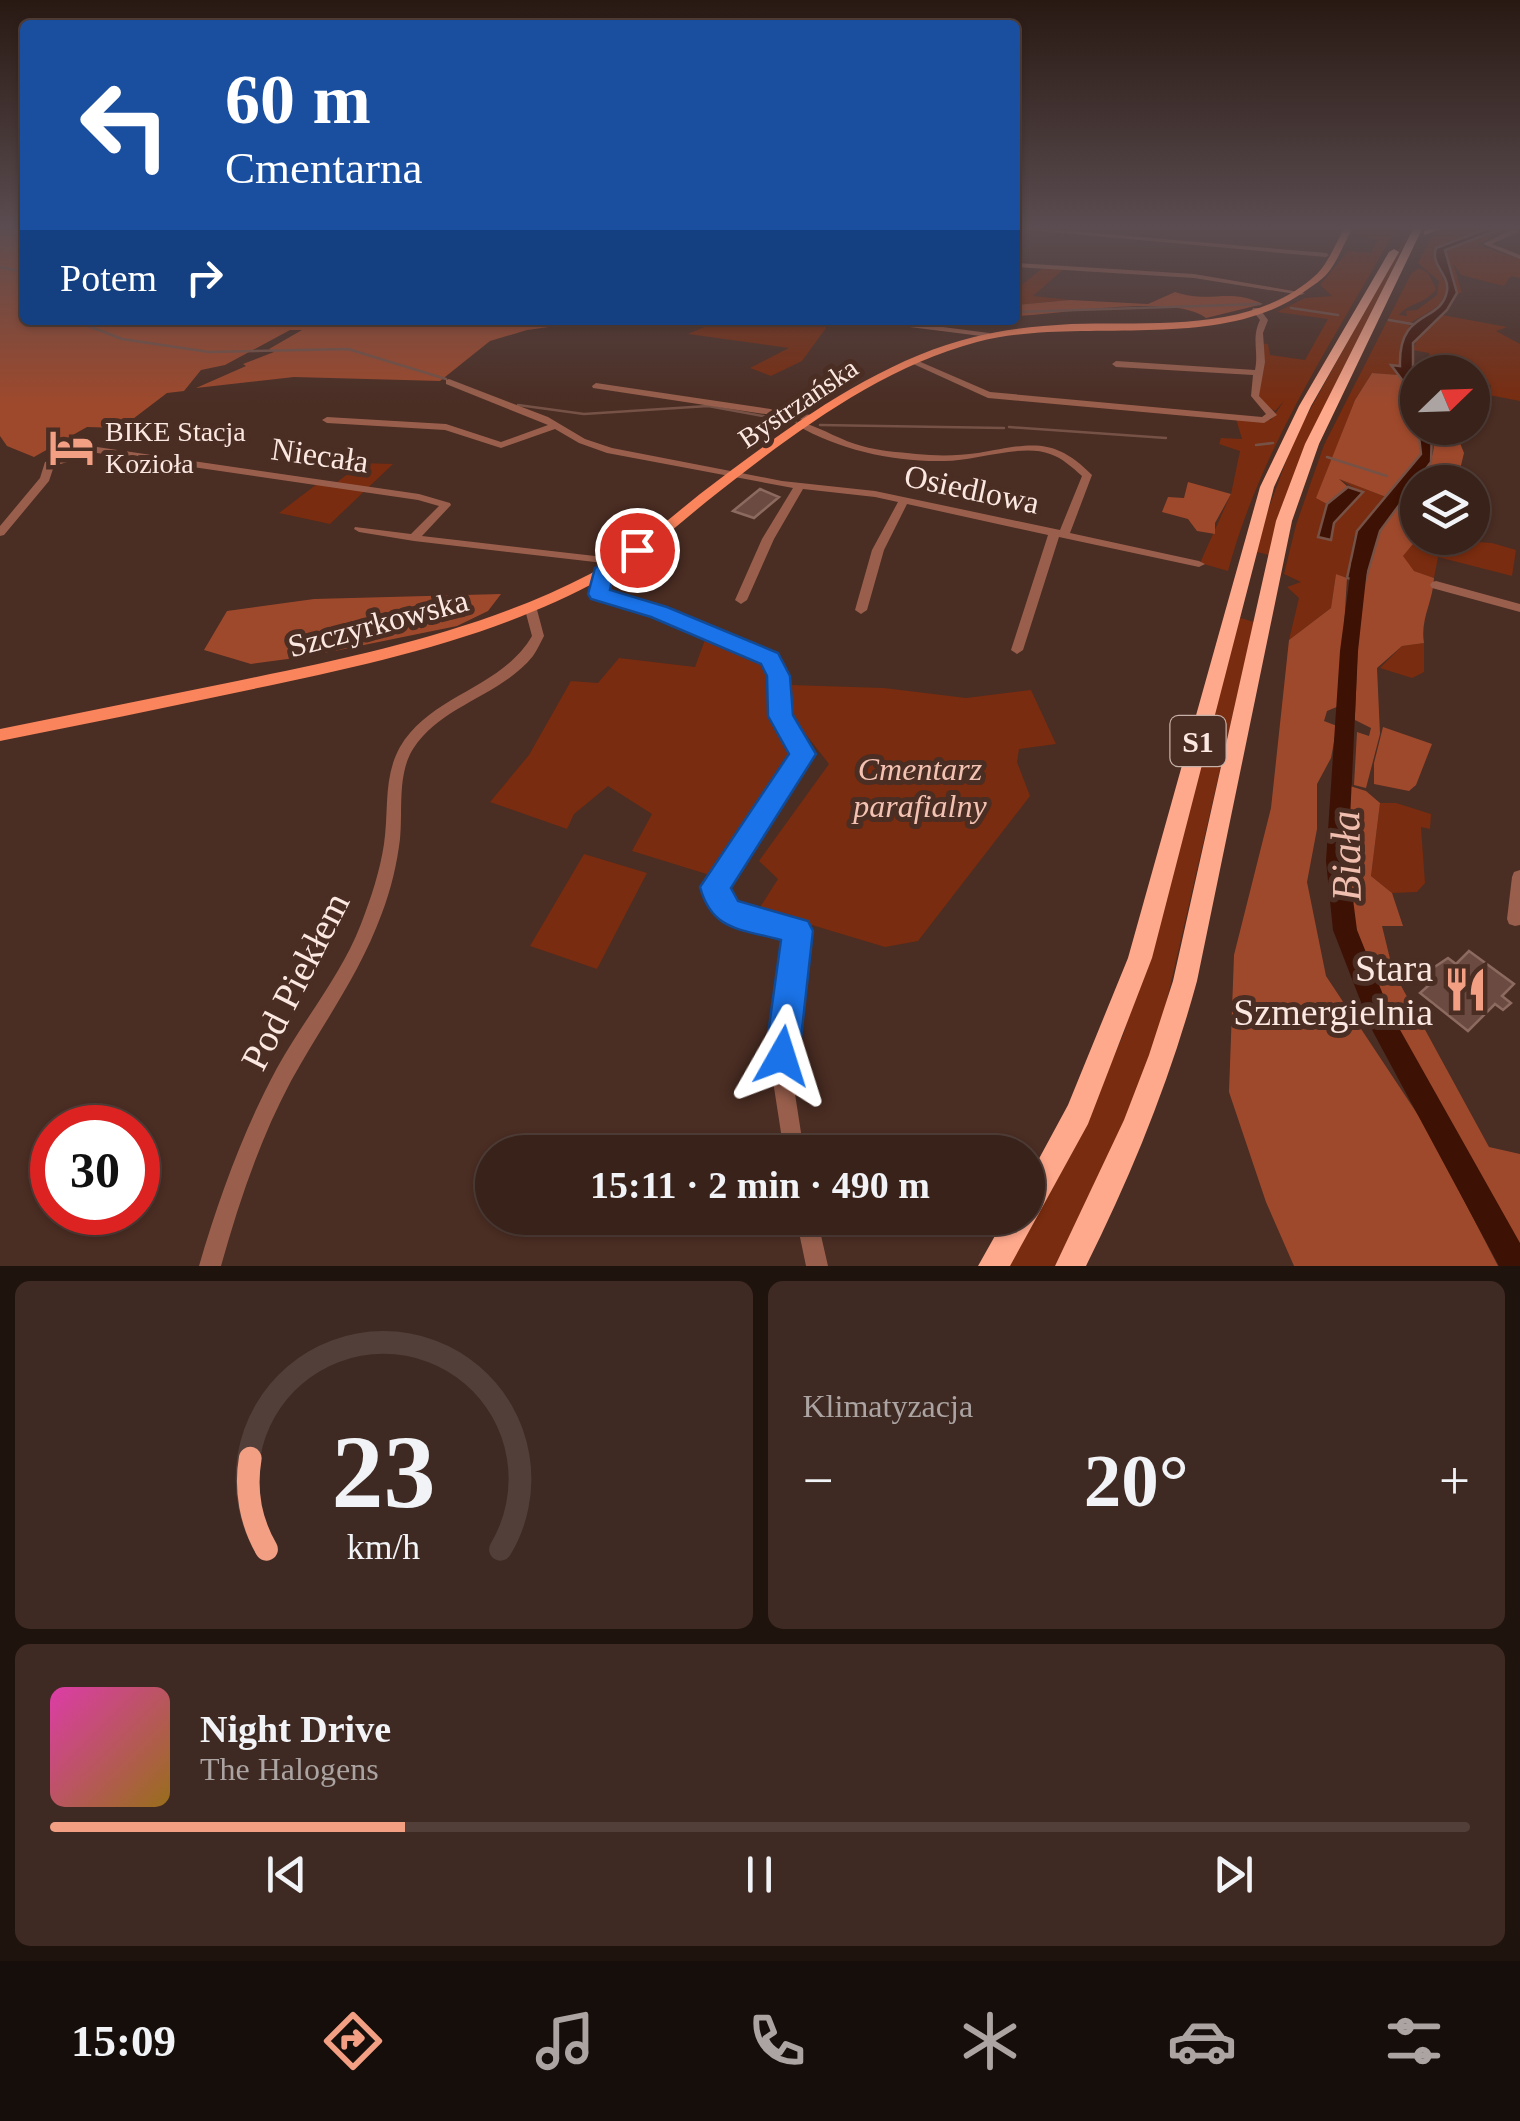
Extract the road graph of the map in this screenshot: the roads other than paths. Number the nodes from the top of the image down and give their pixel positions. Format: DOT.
graph roads {
  1 [pos="1276,288"];
  2 [pos="1299,288"];
  3 [pos="1300,288"];
  4 [pos="1382,288"];
  5 [pos="1390,288"];
  6 [pos="1296,291"];
  7 [pos="1256,312"];
  8 [pos="906,325"];
  9 [pos="989,335"];
  10 [pos="914,362"];
  11 [pos="1116,364"];
  12 [pos="1255,373"];
  13 [pos="449,382"];
  14 [pos="596,386"];
  15 [pos="327,420"];
  16 [pos="806,422"];
  17 [pos="557,425"];
  18 [pos="734,474"];
  19 [pos="800,486"];
  20 [pos="904,500"];
  21 [pos="359,530"];
  22 [pos="0,532"];
  23 [pos="1059,532"];
  24 [pos="414,538"];
  25 [pos="621,562"];
  26 [pos="1199,564"];
  27 [pos="603,573"];
  28 [pos="1436,585"];
  29 [pos="741,600"];
  30 [pos="530,606"];
  31 [pos="1520,608"];
  32 [pos="862,610"];
  33 [pos="1017,650"];
  34 [pos="0,736"];
  35 [pos="1520,878"];
  36 [pos="1515,919"];
  37 [pos="791,1135"];
  38 [pos="1045,1176"];
  39 [pos="811,1235"];
  40 [pos="1012,1235"];
  41 [pos="210,1266"];
  42 [pos="817,1266"];
  43 [pos="993,1266"];
  44 [pos="1070,1266"];
  1 -- 6 [label="street"];
  2 -- 6 [label="main road, Bystrzańska"];
  3 -- 6 [label="main road, Bystrzańska"];
  4 -- 38 [label="highway, S1"];
  5 -- 44 [label="highway, S1"];
  6 -- 7 [label="main road, Bystrzańska"];
  7 -- 9 [label="main road, Bystrzańska"];
  7 -- 12 [label="street"];
  8 -- 9 [label="street"];
  9 -- 10 [label="main road, Bystrzańska"];
  10 -- 12 [label="street"];
  10 -- 16 [label="main road, Bystrzańska"];
  11 -- 12 [label="street"];
  13 -- 17 [label="street, Osiedlowa"];
  14 -- 16 [label="street"];
  15 -- 17 [label="street"];
  16 -- 18 [label="main road, Bystrzańska"];
  16 -- 23 [label="street"];
  17 -- 18 [label="street, Osiedlowa"];
  18 -- 19 [label="street, Osiedlowa"];
  18 -- 25 [label="main road, Szczyrkowska"];
  19 -- 20 [label="street, Osiedlowa"];
  19 -- 29 [label="street"];
  20 -- 23 [label="street, Osiedlowa"];
  20 -- 32 [label="street"];
  21 -- 24 [label="street"];
  22 -- 24 [label="street, Niecała"];
  23 -- 26 [label="street, Osiedlowa"];
  23 -- 33 [label="street"];
  24 -- 25 [label="street"];
  25 -- 27 [label="main road, Szczyrkowska"];
  27 -- 30 [label="main road, Szczyrkowska"];
  27 -- 37 [label="street"];
  28 -- 31 [label="street"];
  30 -- 34 [label="main road, Szczyrkowska"];
  30 -- 41 [label="street, Pod Piekłem"];
  35 -- 36 [label="street"];
  39 -- 42 [label="street"];
  40 -- 43 [label="highway"];
}
